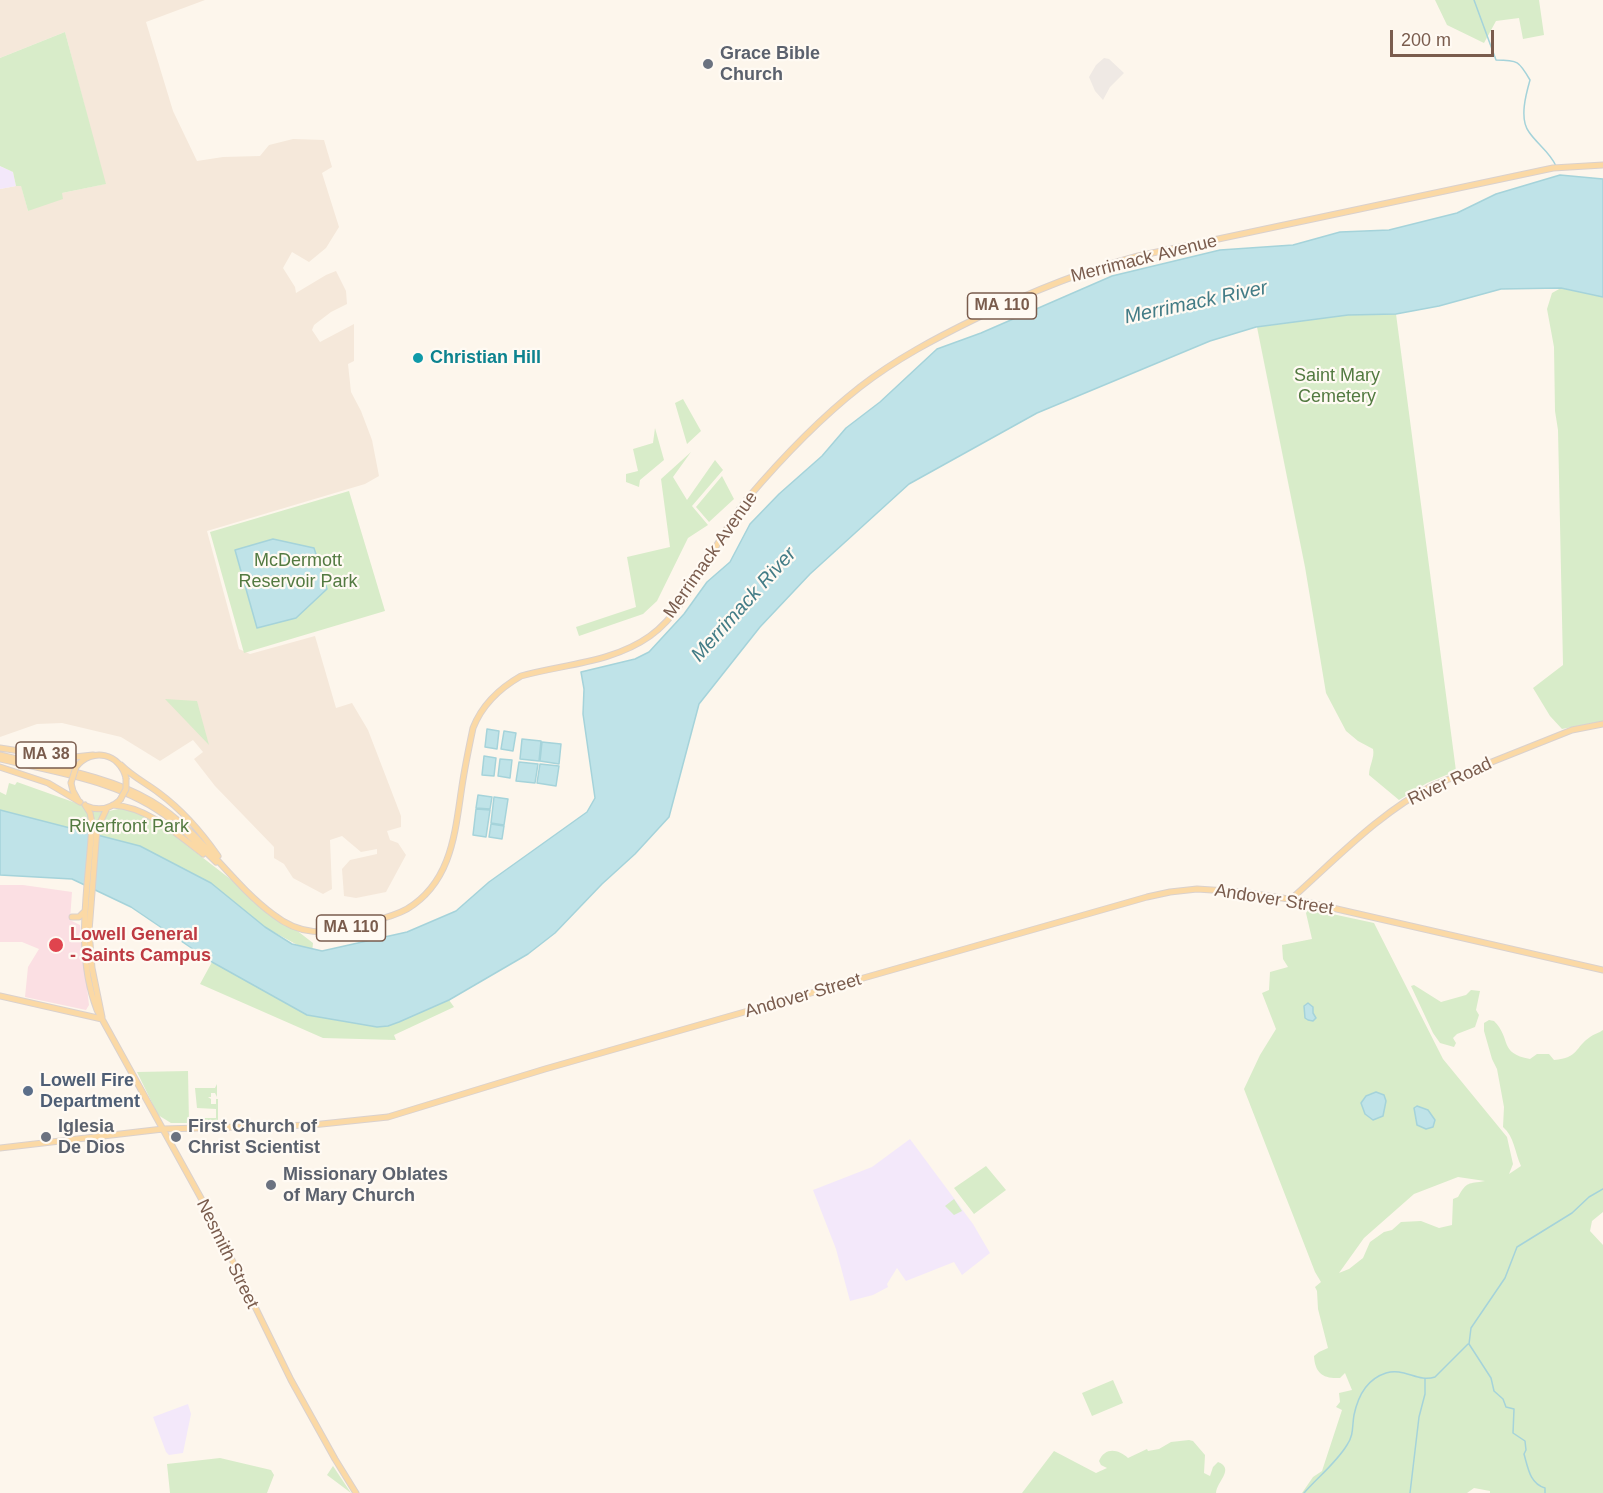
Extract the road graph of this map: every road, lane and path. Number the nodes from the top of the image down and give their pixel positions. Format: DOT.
graph roads {
  1 [pos="1603,165"];
  2 [pos="1603,724"];
  3 [pos="0,748"];
  4 [pos="93,755"];
  5 [pos="0,757"];
  6 [pos="121,765"];
  7 [pos="0,767"];
  8 [pos="82,804"];
  9 [pos="110,807"];
  10 [pos="95,828"];
  11 [pos="235,879"];
  12 [pos="88,900"];
  13 [pos="1290,900"];
  14 [pos="85,911"];
  15 [pos="72,917"];
  16 [pos="100,933"];
  17 [pos="89,940"];
  18 [pos="1603,970"];
  19 [pos="0,996"];
  20 [pos="93,999"];
  21 [pos="78,1013"];
  22 [pos="102,1019"];
  23 [pos="163,1129"];
  24 [pos="0,1148"];
  25 [pos="356,1491"];
  1 -- 11 [label="main road, Merrimack Avenue / MA 110"];
  2 -- 13 [label="main road, River Road"];
  3 -- 4 [label="main road, MA 38"];
  4 -- 6 [label="main road, MA 110"];
  4 -- 8 [label="main road, bridge"];
  5 -- 11 [label="main road"];
  6 -- 9 [label="main road, bridge"];
  6 -- 11 [label="main road, MA 110"];
  7 -- 8 [label="main road, MA 38"];
  8 -- 9 [label="main road"];
  8 -- 10 [label="main road, Nesmith Street"];
  9 -- 10 [label="main road, Nesmith Street"];
  9 -- 11 [label="main road, MA 110"];
  10 -- 12 [label="main road, Nesmith Street"];
  12 -- 14 [label="main road, Nesmith Street"];
  12 -- 17 [label="main road, Nesmith Street"];
  13 -- 18 [label="main road, Andover Street"];
  13 -- 23 [label="main road, Andover Street"];
  14 -- 15 [label="main road"];
  14 -- 20 [label="main road, Nesmith Street"];
  16 -- 17 [label="main road"];
  17 -- 22 [label="main road, Nesmith Street"];
  19 -- 21 [label="main road"];
  20 -- 21 [label="main road"];
  20 -- 22 [label="main road, Nesmith Street"];
  21 -- 22 [label="main road"];
  22 -- 23 [label="main road, Nesmith Street"];
  23 -- 24 [label="main road, Andover Street"];
  23 -- 25 [label="main road, Nesmith Street"];
}
